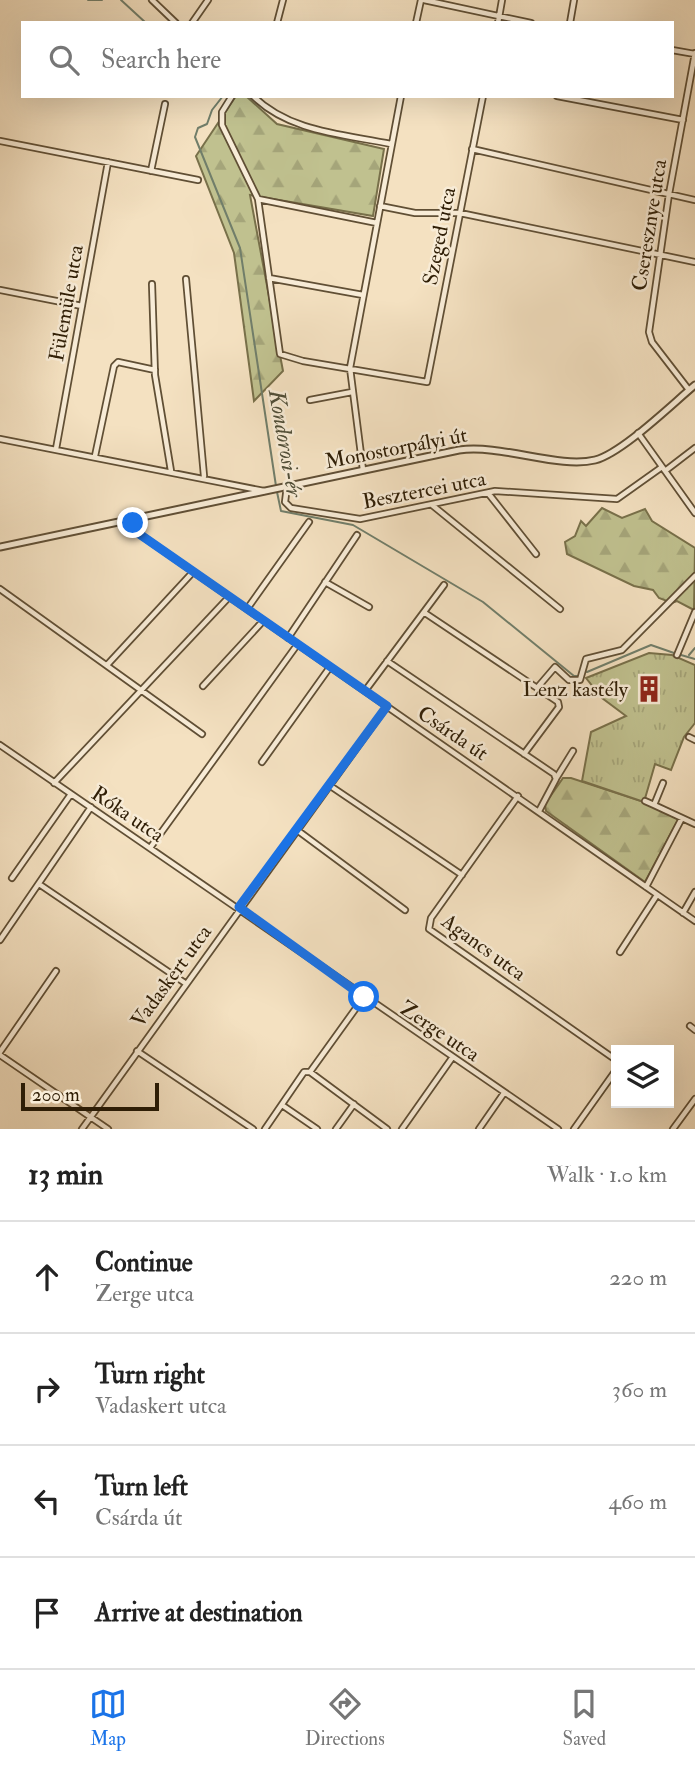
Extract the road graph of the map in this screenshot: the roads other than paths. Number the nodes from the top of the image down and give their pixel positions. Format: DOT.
graph roads {
  1 [pos="152,0"];
  2 [pos="208,0"];
  3 [pos="283,0"];
  4 [pos="422,0"];
  5 [pos="502,0"];
  6 [pos="574,0"];
  7 [pos="498,20"];
  8 [pos="174,21"];
  9 [pos="193,21"];
  10 [pos="278,21"];
  11 [pos="417,21"];
  12 [pos="570,21"];
  13 [pos="674,50"];
  14 [pos="695,54"];
  15 [pos="231,98"];
  16 [pos="255,98"];
  17 [pos="401,98"];
  18 [pos="483,98"];
  19 [pos="568,98"];
  20 [pos="165,104"];
  21 [pos="686,104"];
  22 [pos="695,105"];
  23 [pos="683,120"];
  24 [pos="0,141"];
  25 [pos="391,144"];
  26 [pos="472,149"];
  27 [pos="108,162"];
  28 [pos="151,170"];
  29 [pos="198,180"];
  30 [pos="669,194"];
  31 [pos="258,199"];
  32 [pos="695,200"];
  33 [pos="380,206"];
  34 [pos="460,213"];
  35 [pos="377,223"];
  36 [pos="660,256"];
  37 [pos="695,262"];
  38 [pos="269,278"];
  39 [pos="186,279"];
  40 [pos="152,284"];
  41 [pos="0,290"];
  42 [pos="363,295"];
  43 [pos="82,306"];
  44 [pos="350,366"];
  45 [pos="155,370"];
  46 [pos="692,388"];
  47 [pos="352,392"];
  48 [pos="310,400"];
  49 [pos="637,432"];
  50 [pos="0,439"];
  51 [pos="695,448"];
  52 [pos="56,449"];
  53 [pos="95,457"];
  54 [pos="664,469"];
  55 [pos="363,470"];
  56 [pos="171,471"];
  57 [pos="204,477"];
  58 [pos="242,485"];
  59 [pos="287,486"];
  60 [pos="265,491"];
  61 [pos="487,492"];
  62 [pos="243,496"];
  63 [pos="432,504"];
  64 [pos="695,513"];
  65 [pos="132,518"];
  66 [pos="309,522"];
  67 [pos="357,535"];
  68 [pos="0,547"];
  69 [pos="536,554"];
  70 [pos="193,572"];
  71 [pos="695,576"];
  72 [pos="325,582"];
  73 [pos="444,585"];
  74 [pos="0,589"];
  75 [pos="229,597"];
  76 [pos="369,607"];
  77 [pos="247,609"];
  78 [pos="560,610"];
  79 [pos="695,612"];
  80 [pos="425,613"];
  81 [pos="264,621"];
  82 [pos="288,638"];
  83 [pos="297,645"];
  84 [pos="677,655"];
  85 [pos="387,661"];
  86 [pos="107,665"];
  87 [pos="330,667"];
  88 [pos="203,686"];
  89 [pos="537,688"];
  90 [pos="142,689"];
  91 [pos="365,691"];
  92 [pos="387,706"];
  93 [pos="202,734"];
  94 [pos="689,737"];
  95 [pos="695,740"];
  96 [pos="0,745"];
  97 [pos="573,751"];
  98 [pos="524,754"];
  99 [pos="262,762"];
  100 [pos="556,779"];
  101 [pos="54,783"];
  102 [pos="663,783"];
  103 [pos="329,785"];
  104 [pos="71,794"];
  105 [pos="518,796"];
  106 [pos="645,801"];
  107 [pos="654,805"];
  108 [pos="92,807"];
  109 [pos="539,811"];
  110 [pos="682,818"];
  111 [pos="695,824"];
  112 [pos="297,830"];
  113 [pos="150,848"];
  114 [pos="462,875"];
  115 [pos="12,878"];
  116 [pos="38,884"];
  117 [pos="646,887"];
  118 [pos="695,892"];
  119 [pos="657,895"];
  120 [pos="239,907"];
  121 [pos="405,910"];
  122 [pos="683,913"];
  123 [pos="695,921"];
  124 [pos="0,940"];
  125 [pos="620,951"];
  126 [pos="56,971"];
  127 [pos="185,984"];
  128 [pos="364,997"];
  129 [pos="137,1051"];
  130 [pos="0,1054"];
  131 [pos="611,1056"];
  132 [pos="452,1058"];
  133 [pos="310,1072"];
  134 [pos="611,1077"];
  135 [pos="504,1093"];
  136 [pos="695,1099"];
  137 [pos="354,1104"];
  138 [pos="282,1105"];
  139 [pos="90,1117"];
  140 [pos="403,1128"];
  141 [pos="82,1129"];
  142 [pos="108,1129"];
  143 [pos="253,1129"];
  144 [pos="265,1129"];
  145 [pos="317,1129"];
  146 [pos="336,1129"];
  147 [pos="387,1129"];
  148 [pos="479,1129"];
  149 [pos="558,1129"];
  150 [pos="574,1129"];
  151 [pos="673,1129"];
  1 -- 8 [label="street"];
  2 -- 9 [label="street"];
  3 -- 10 [label="street"];
  4 -- 7 [label="street"];
  4 -- 11 [label="street"];
  5 -- 7 [label="street"];
  6 -- 12 [label="street"];
  13 -- 14 [label="street"];
  14 -- 21 [label="street, Cseresznye utca"];
  15 -- 31 [label="street"];
  16 -- 25 [label="street"];
  17 -- 25 [label="street"];
  18 -- 26 [label="street, Szeged utca"];
  19 -- 23 [label="street"];
  20 -- 28 [label="street"];
  21 -- 22 [label="street"];
  21 -- 23 [label="street, Cseresznye utca"];
  23 -- 30 [label="street, Cseresznye utca"];
  24 -- 27 [label="street"];
  25 -- 33 [label="street"];
  26 -- 30 [label="street"];
  26 -- 34 [label="street, Szeged utca"];
  27 -- 28 [label="street"];
  27 -- 43 [label="street, Fülemüle utca"];
  28 -- 29 [label="street"];
  30 -- 32 [label="street"];
  30 -- 36 [label="street, Cseresznye utca"];
  31 -- 35 [label="street"];
  31 -- 38 [label="street"];
  33 -- 34 [label="street"];
  33 -- 35 [label="street"];
  34 -- 36 [label="street"];
  34 -- 44 [label="street, Szeged utca"];
  35 -- 42 [label="street"];
  36 -- 37 [label="street"];
  36 -- 46 [label="street, Cseresznye utca"];
  38 -- 42 [label="street"];
  38 -- 44 [label="street"];
  39 -- 57 [label="street"];
  40 -- 45 [label="street"];
  41 -- 43 [label="street"];
  42 -- 44 [label="street"];
  43 -- 52 [label="street, Fülemüle utca"];
  44 -- 47 [label="street"];
  45 -- 53 [label="street"];
  45 -- 56 [label="street"];
  46 -- 49 [label="street, Monostorpályi út"];
  47 -- 48 [label="street"];
  47 -- 55 [label="street"];
  49 -- 54 [label="street"];
  49 -- 55 [label="street, Monostorpályi út"];
  50 -- 52 [label="street"];
  51 -- 54 [label="street, Besztercei utca"];
  52 -- 53 [label="street"];
  53 -- 56 [label="street"];
  54 -- 61 [label="street, Besztercei utca"];
  54 -- 64 [label="street"];
  55 -- 59 [label="street, Monostorpályi út"];
  56 -- 57 [label="street"];
  57 -- 58 [label="street"];
  58 -- 60 [label="street"];
  58 -- 62 [label="street"];
  59 -- 60 [label="street, Monostorpályi út"];
  59 -- 63 [label="street, Besztercei utca"];
  60 -- 62 [label="street, Monostorpályi út"];
  61 -- 63 [label="street, Besztercei utca"];
  61 -- 69 [label="street"];
  62 -- 65 [label="street, Monostorpályi út"];
  63 -- 78 [label="street"];
  65 -- 68 [label="street, Monostorpályi út"];
  65 -- 70 [label="street, Csárda út"];
  66 -- 77 [label="street"];
  67 -- 72 [label="street"];
  70 -- 75 [label="street, Csárda út"];
  70 -- 86 [label="street"];
  71 -- 89 [label="street"];
  72 -- 76 [label="street"];
  72 -- 82 [label="street"];
  73 -- 80 [label="street"];
  74 -- 86 [label="street"];
  75 -- 77 [label="street, Csárda út"];
  75 -- 90 [label="street"];
  77 -- 81 [label="street, Csárda út"];
  79 -- 84 [label="street"];
  80 -- 85 [label="street"];
  80 -- 89 [label="street"];
  81 -- 82 [label="street, Csárda út"];
  81 -- 88 [label="street"];
  82 -- 83 [label="street, Csárda út"];
  83 -- 87 [label="street, Csárda út"];
  83 -- 113 [label="street"];
  85 -- 91 [label="street"];
  85 -- 98 [label="street"];
  86 -- 90 [label="street"];
  87 -- 91 [label="street, Csárda út"];
  87 -- 99 [label="street"];
  89 -- 98 [label="street"];
  90 -- 93 [label="street"];
  90 -- 101 [label="street"];
  91 -- 92 [label="street, Csárda út"];
  92 -- 103 [label="street, Vadaskert utca"];
  92 -- 105 [label="street, Csárda út"];
  94 -- 95 [label="street"];
  96 -- 101 [label="street, Róka utca"];
  97 -- 100 [label="street"];
  98 -- 100 [label="street"];
  100 -- 109 [label="street"];
  101 -- 104 [label="street, Róka utca"];
  102 -- 107 [label="street"];
  103 -- 112 [label="street, Vadaskert utca"];
  103 -- 114 [label="street"];
  104 -- 108 [label="street, Róka utca"];
  104 -- 115 [label="street"];
  105 -- 109 [label="street, Csárda út"];
  105 -- 114 [label="street, Agancs utca"];
  106 -- 107 [label="street"];
  107 -- 110 [label="street"];
  108 -- 113 [label="street, Róka utca"];
  108 -- 116 [label="street"];
  109 -- 117 [label="street, Csárda út"];
  110 -- 111 [label="street"];
  110 -- 117 [label="street"];
  112 -- 120 [label="street, Vadaskert utca"];
  112 -- 121 [label="street"];
  113 -- 120 [label="street, Róka utca"];
  114 -- 131 [label="street, Agancs utca"];
  116 -- 124 [label="street"];
  116 -- 127 [label="street"];
  117 -- 119 [label="street, Csárda út"];
  118 -- 122 [label="street"];
  119 -- 122 [label="street, Csárda út"];
  119 -- 125 [label="street"];
  120 -- 127 [label="street, Vadaskert utca"];
  120 -- 128 [label="street, Zerge utca"];
  122 -- 123 [label="street, Csárda út"];
  126 -- 130 [label="street"];
  127 -- 129 [label="street, Vadaskert utca"];
  128 -- 132 [label="street, Zerge utca"];
  128 -- 133 [label="street"];
  129 -- 139 [label="street, Vadaskert utca"];
  129 -- 143 [label="street"];
  130 -- 139 [label="street"];
  132 -- 135 [label="street, Zerge utca"];
  132 -- 140 [label="street"];
  133 -- 137 [label="street"];
  133 -- 138 [label="street"];
  134 -- 150 [label="street"];
  135 -- 148 [label="street"];
  135 -- 149 [label="street, Zerge utca"];
  136 -- 151 [label="street"];
  137 -- 146 [label="street"];
  137 -- 147 [label="street"];
  138 -- 144 [label="street"];
  138 -- 145 [label="street"];
  139 -- 141 [label="street, Vadaskert utca"];
  139 -- 142 [label="street"];
}
